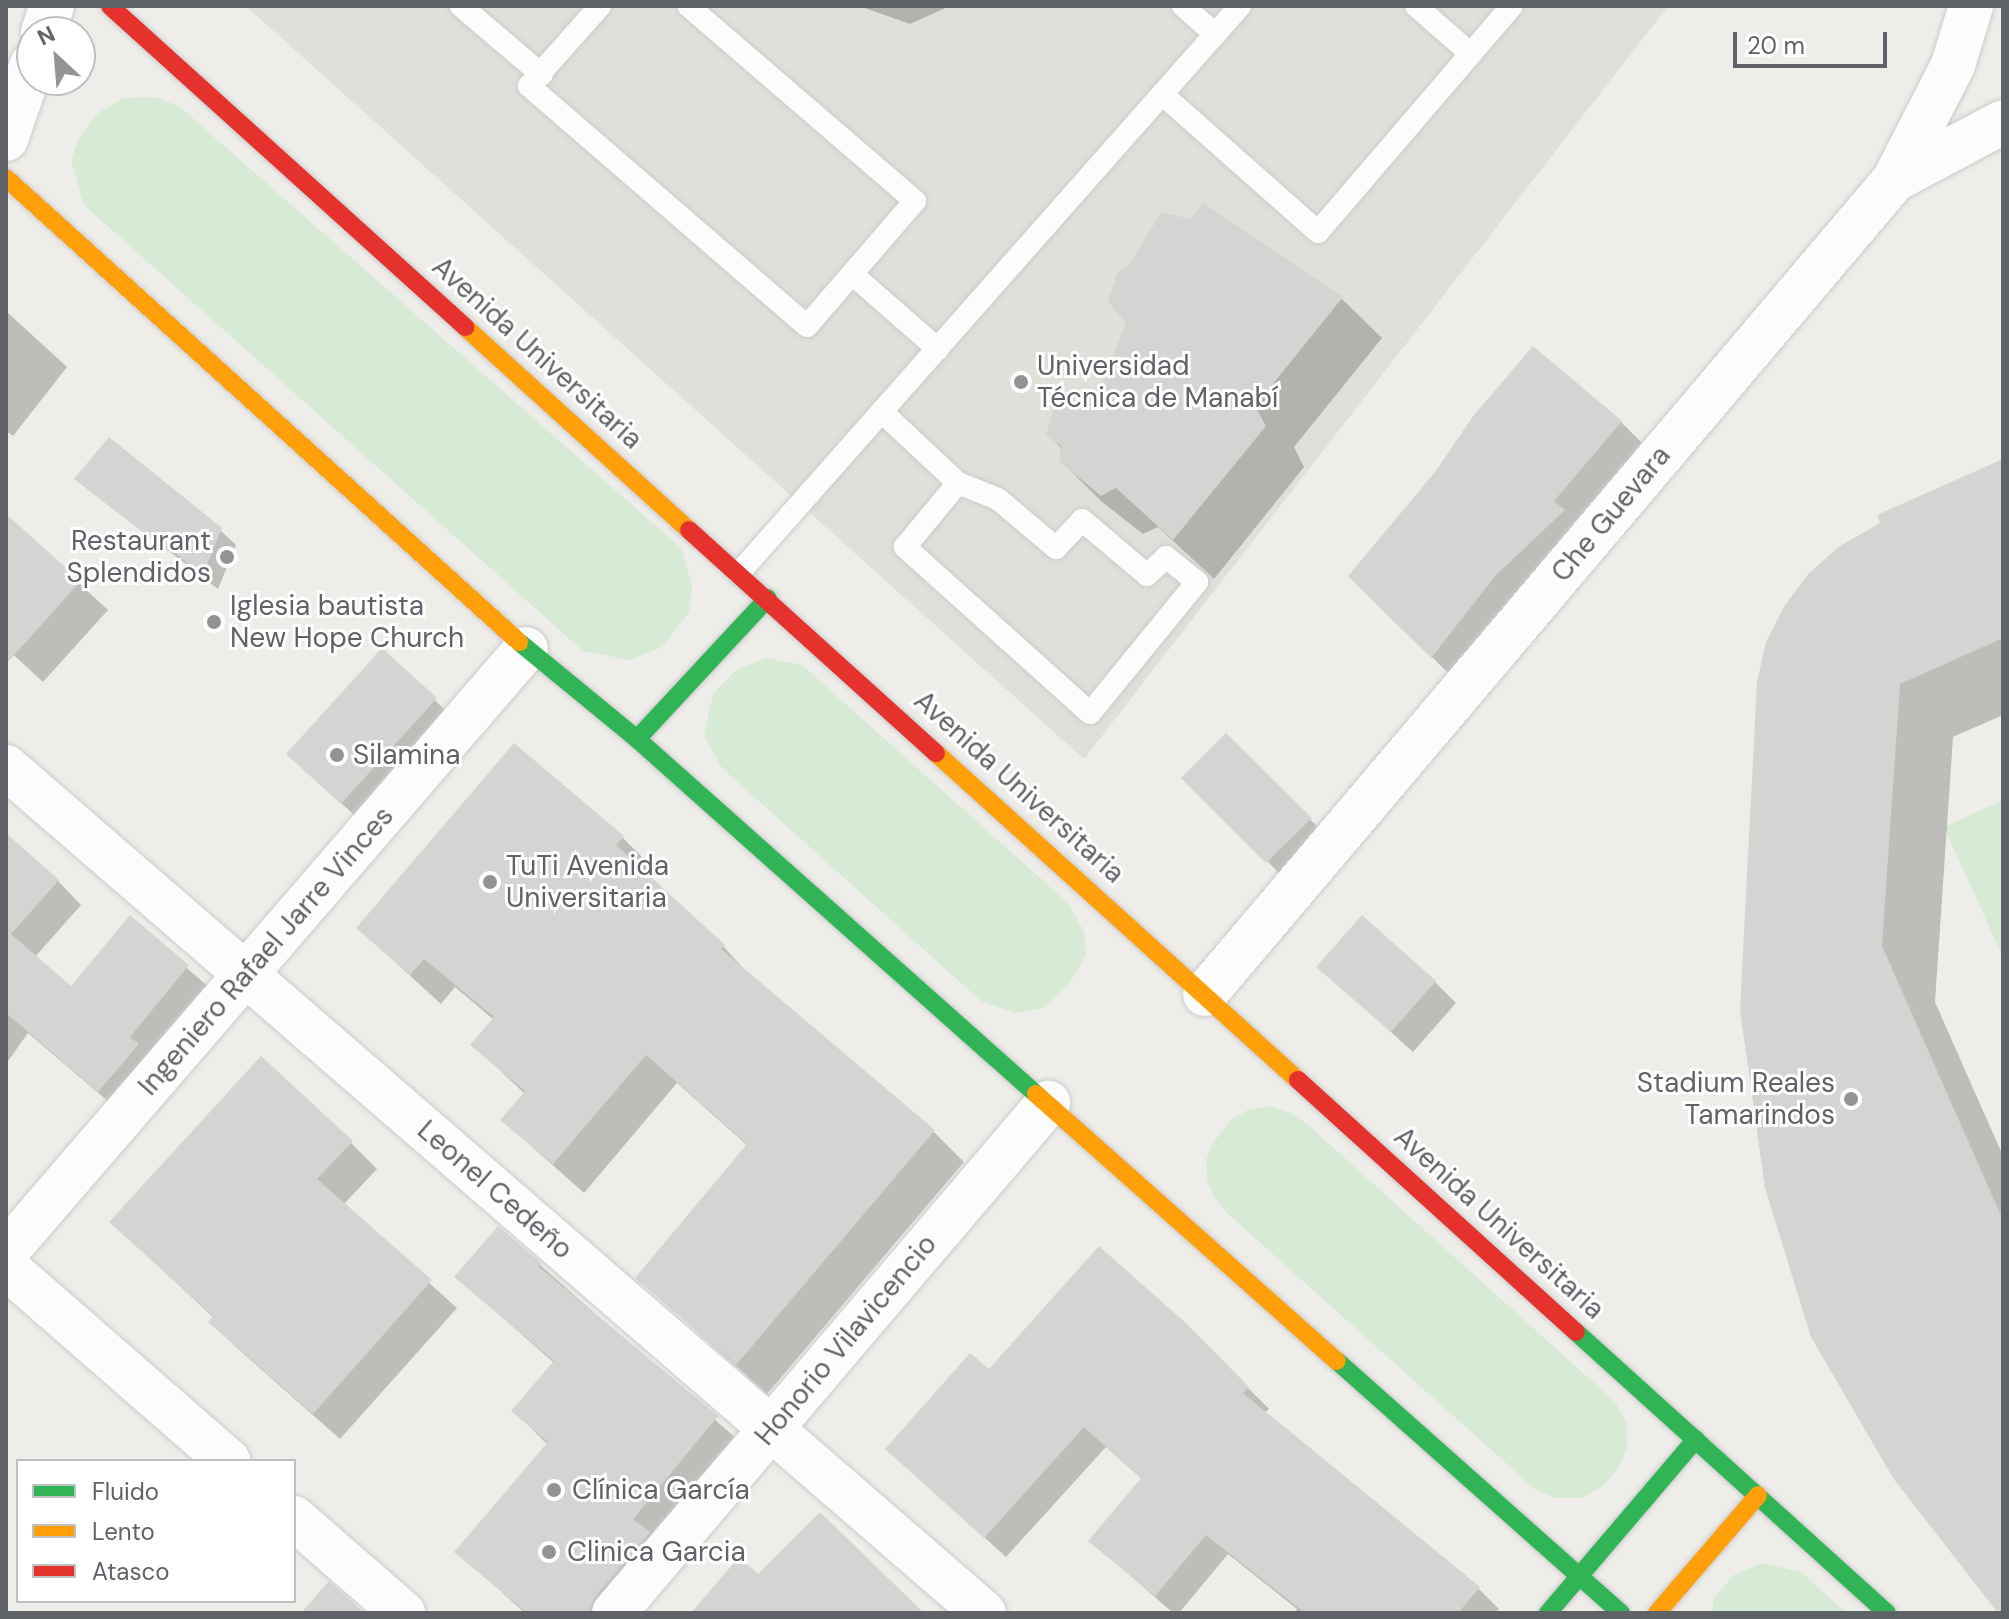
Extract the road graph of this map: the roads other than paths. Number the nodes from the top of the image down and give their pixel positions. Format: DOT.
graph roads {
  1 [pos="110,6"];
  2 [pos="461,6"];
  3 [pos="600,6"];
  4 [pos="688,6"];
  5 [pos="1183,6"];
  6 [pos="1240,6"];
  7 [pos="1416,6"];
  8 [pos="1512,6"];
  9 [pos="1971,6"];
  10 [pos="1215,34"];
  11 [pos="1471,54"];
  12 [pos="542,75"];
  13 [pos="1162,94"];
  14 [pos="21,96"];
  15 [pos="2003,122"];
  16 [pos="6,139"];
  17 [pos="6,178"];
  18 [pos="1894,180"];
  19 [pos="852,274"];
  20 [pos="938,349"];
  21 [pos="882,412"];
  22 [pos="958,483"];
  23 [pos="739,573"];
  24 [pos="768,598"];
  25 [pos="526,649"];
  26 [pos="637,739"];
  27 [pos="6,767"];
  28 [pos="246,975"];
  29 [pos="1205,994"];
  30 [pos="1048,1103"];
  31 [pos="6,1252"];
  32 [pos="6,1267"];
  33 [pos="771,1429"];
  34 [pos="1696,1439"];
  35 [pos="226,1459"];
  36 [pos="1758,1495"];
  37 [pos="296,1520"];
  38 [pos="1577,1574"];
  39 [pos="1548,1612"];
  40 [pos="403,1613"];
  41 [pos="614,1613"];
  42 [pos="984,1613"];
  43 [pos="1599,1613"];
  44 [pos="1621,1613"];
  45 [pos="1657,1613"];
  46 [pos="1887,1613"];
  1 -- 23 [label="main road, Avenida Universitaria"];
  2 -- 12 [label="lane"];
  3 -- 12 [label="lane"];
  4 -- 19 [label="lane"];
  5 -- 10 [label="lane"];
  6 -- 10 [label="lane"];
  7 -- 11 [label="lane"];
  8 -- 11 [label="lane"];
  9 -- 18 [label="street, Che Guevara"];
  10 -- 13 [label="lane"];
  11 -- 13 [label="lane"];
  12 -- 19 [label="lane"];
  13 -- 20 [label="lane"];
  14 -- 16 [label="street"];
  15 -- 18 [label="street"];
  17 -- 25 [label="main road"];
  18 -- 29 [label="street, Che Guevara"];
  19 -- 20 [label="lane"];
  20 -- 21 [label="lane"];
  21 -- 22 [label="lane"];
  21 -- 23 [label="lane"];
  22 -- 22 [label="lane"];
  23 -- 24 [label="main road, Avenida Universitaria"];
  24 -- 26 [label="main road"];
  24 -- 29 [label="main road, Avenida Universitaria"];
  25 -- 26 [label="main road"];
  25 -- 28 [label="street, Ingeniero Rafael Jarre Vinces"];
  26 -- 30 [label="main road"];
  27 -- 28 [label="street, Leonel Cedeño"];
  28 -- 31 [label="street, Ingeniero Rafael Jarre Vinces"];
  28 -- 33 [label="street, Leonel Cedeño"];
  29 -- 34 [label="main road, Avenida Universitaria"];
  30 -- 33 [label="street, Honorio Vilavicencio"];
  30 -- 38 [label="main road"];
  32 -- 35 [label="street"];
  33 -- 41 [label="street, Honorio Vilavicencio"];
  33 -- 42 [label="street, Leonel Cedeño"];
  34 -- 36 [label="main road, Avenida Universitaria"];
  34 -- 38 [label="main road"];
  36 -- 45 [label="main road"];
  36 -- 46 [label="main road, Avenida Universitaria"];
  37 -- 40 [label="street"];
  38 -- 39 [label="main road"];
  38 -- 44 [label="main road"];
  39 -- 43 [label="main road"];
}
